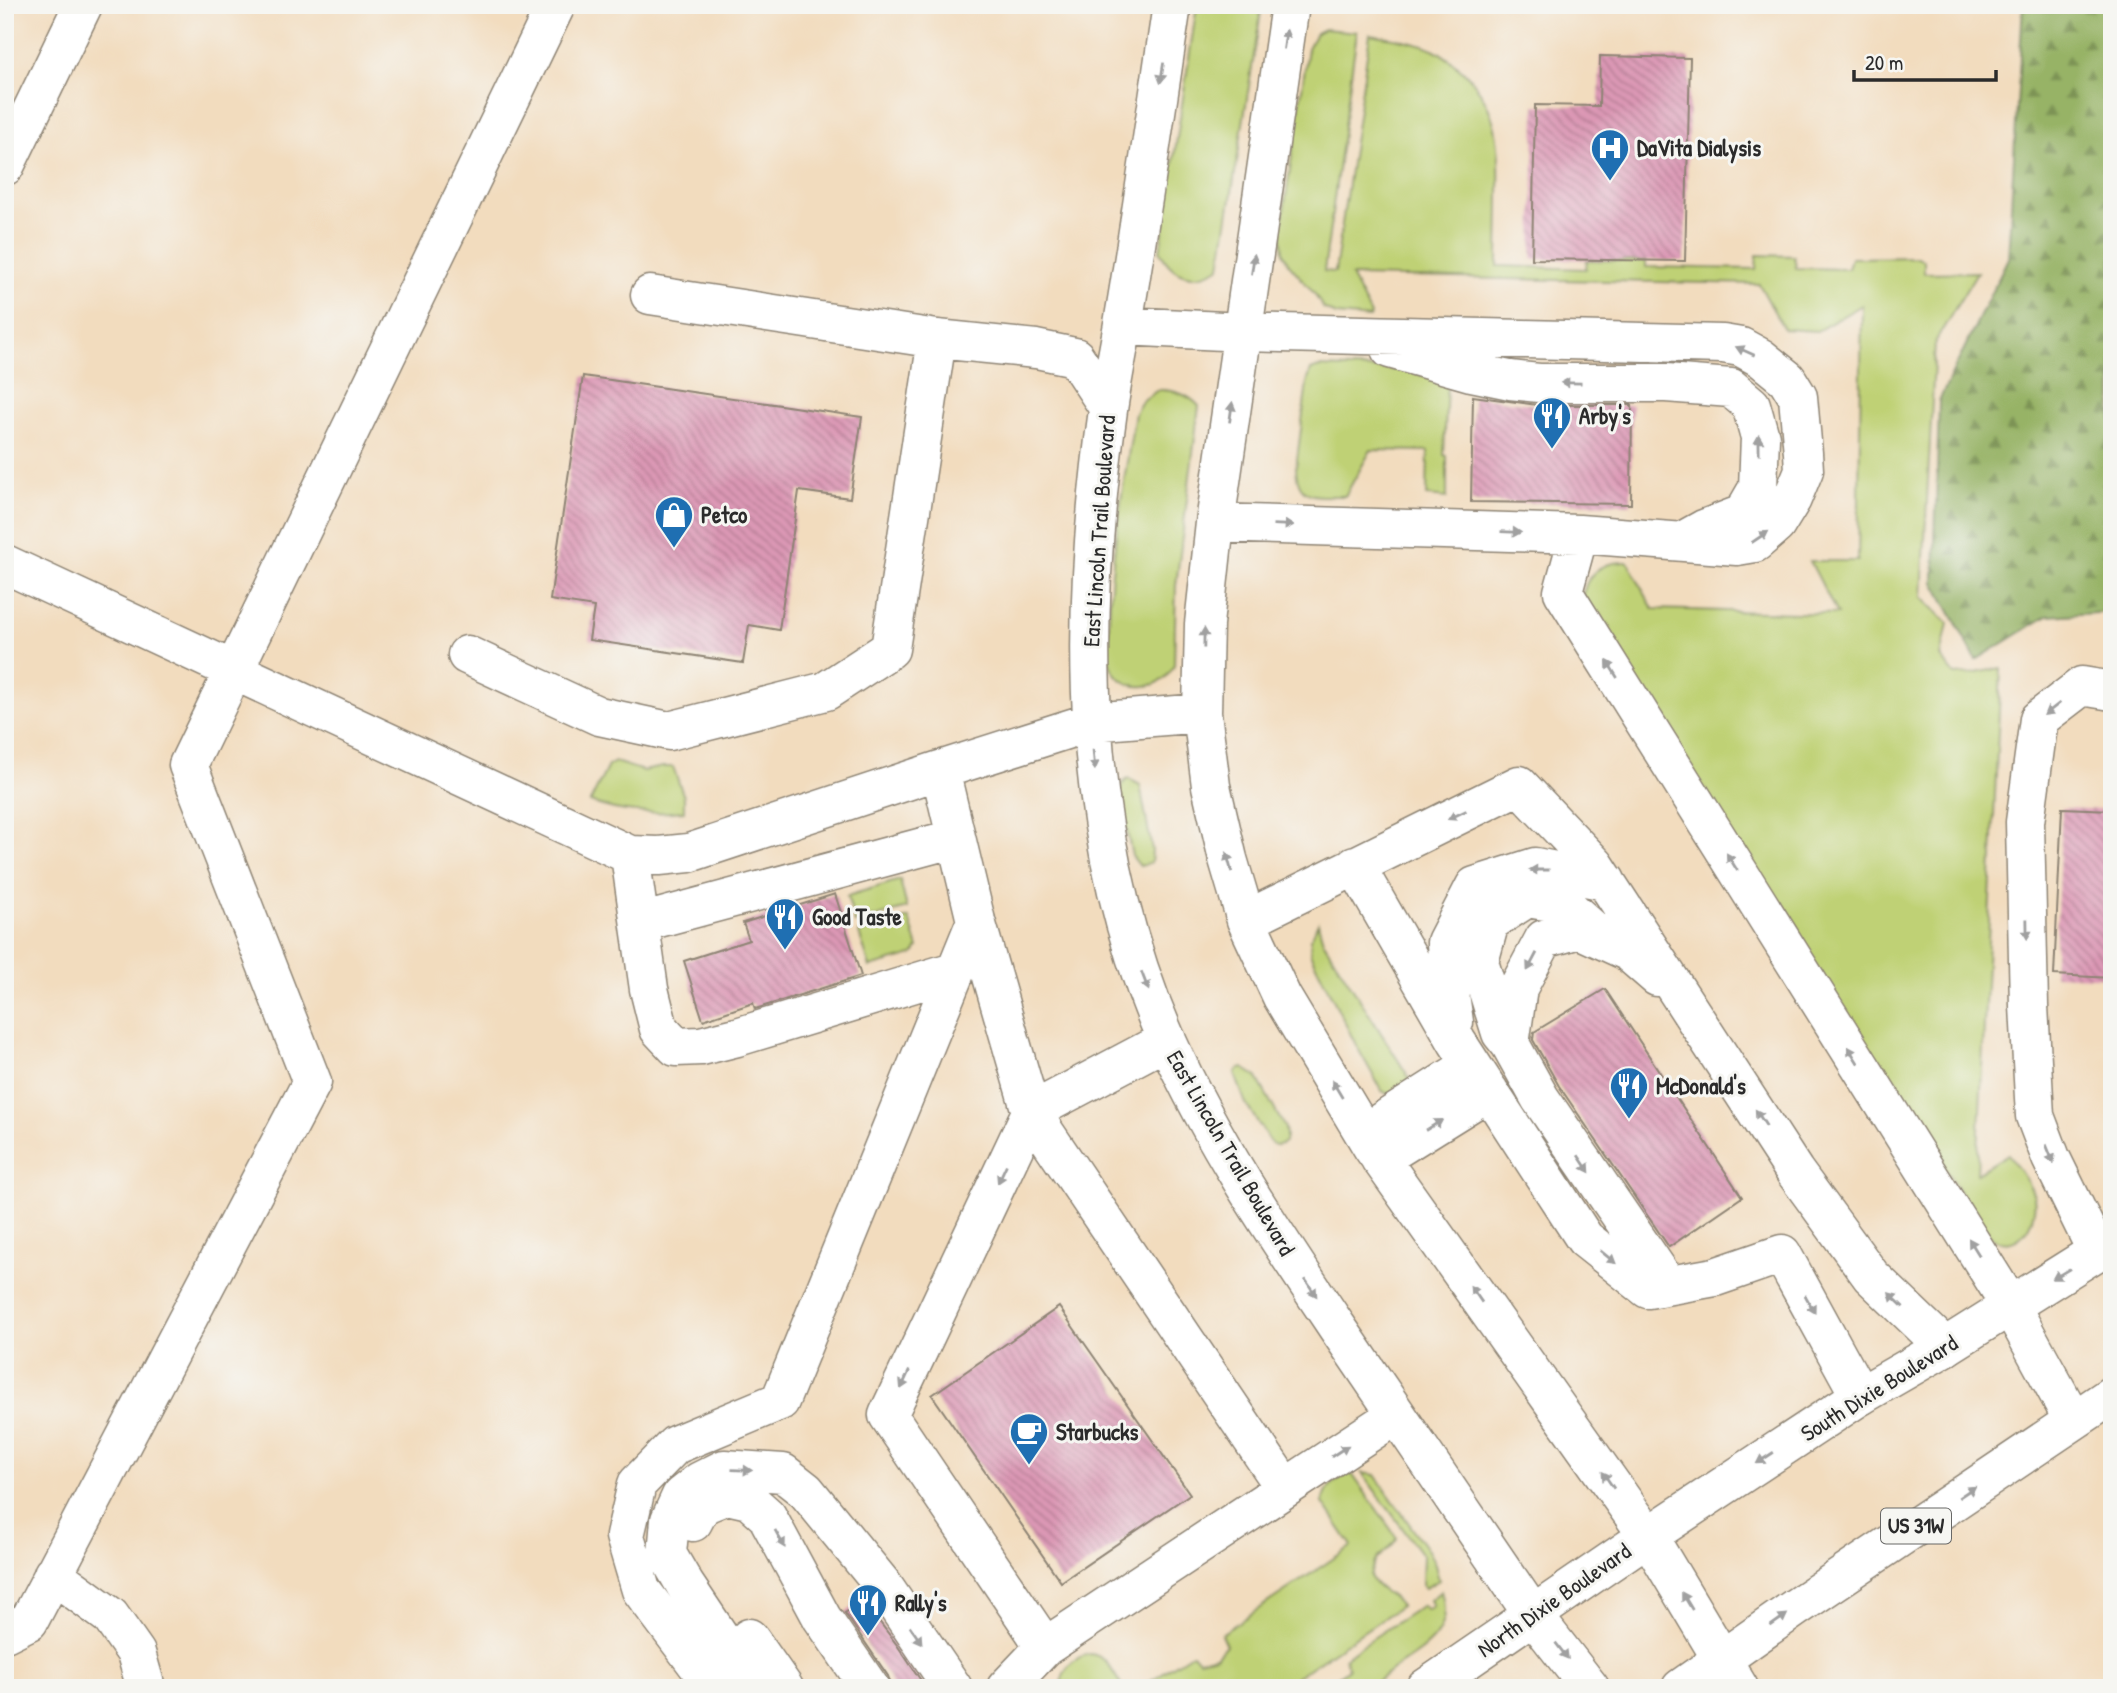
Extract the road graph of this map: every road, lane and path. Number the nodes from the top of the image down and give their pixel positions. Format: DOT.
graph roads {
  1 [pos="83,5"];
  2 [pos="556,5"];
  3 [pos="1172,5"];
  4 [pos="1290,5"];
  5 [pos="5,166"];
  6 [pos="650,295"];
  7 [pos="1123,326"];
  8 [pos="1243,332"];
  9 [pos="937,339"];
  10 [pos="1108,407"];
  11 [pos="1215,523"];
  12 [pos="1579,534"];
  13 [pos="5,564"];
  14 [pos="467,655"];
  15 [pos="233,672"];
  16 [pos="2112,691"];
  17 [pos="1202,713"];
  18 [pos="1091,722"];
  19 [pos="940,770"];
  20 [pos="956,838"];
  21 [pos="630,855"];
  22 [pos="1355,865"];
  23 [pos="1606,881"];
  24 [pos="975,920"];
  25 [pos="1246,920"];
  26 [pos="640,923"];
  27 [pos="1604,940"];
  28 [pos="954,971"];
  29 [pos="1685,1001"];
  30 [pos="1167,1040"];
  31 [pos="1510,1044"];
  32 [pos="1472,1066"];
  33 [pos="1031,1112"];
  34 [pos="1372,1146"];
  35 [pos="1834,1224"];
  36 [pos="2104,1247"];
  37 [pos="1782,1254"];
  38 [pos="1668,1285"];
  39 [pos="2010,1305"];
  40 [pos="1945,1347"];
  41 [pos="2112,1395"];
  42 [pos="1860,1396"];
  43 [pos="1396,1415"];
  44 [pos="2073,1420"];
  45 [pos="1285,1488"];
  46 [pos="1648,1535"];
  47 [pos="53,1574"];
  48 [pos="1534,1615"];
  49 [pos="5,1633"];
  50 [pos="1045,1647"];
  51 [pos="1731,1673"];
  52 [pos="146,1688"];
  53 [pos="715,1688"];
  54 [pos="754,1688"];
  55 [pos="784,1688"];
  56 [pos="870,1688"];
  57 [pos="953,1688"];
  58 [pos="1006,1688"];
  59 [pos="1426,1688"];
  60 [pos="1590,1688"];
  61 [pos="1681,1688"];
  1 -- 5 [label="main road"];
  2 -- 15 [label="main road"];
  3 -- 7 [label="main road, East Lincoln Trail Boulevard, one-way"];
  8 -- 4 [label="main road, one-way"];
  6 -- 9 [label="main road"];
  7 -- 8 [label="main road"];
  7 -- 10 [label="main road, East Lincoln Trail Boulevard"];
  11 -- 8 [label="main road, one-way"];
  12 -- 8 [label="main road, one-way"];
  9 -- 10 [label="main road"];
  9 -- 14 [label="main road"];
  10 -- 18 [label="main road, East Lincoln Trail Boulevard"];
  11 -- 12 [label="main road, one-way"];
  17 -- 11 [label="main road, one-way"];
  39 -- 12 [label="main road, one-way"];
  13 -- 15 [label="main road"];
  15 -- 21 [label="main road"];
  15 -- 47 [label="main road"];
  16 -- 36 [label="main road, one-way"];
  17 -- 18 [label="main road"];
  25 -- 17 [label="main road, one-way"];
  18 -- 19 [label="main road"];
  18 -- 30 [label="main road, East Lincoln Trail Boulevard, one-way"];
  19 -- 20 [label="main road"];
  19 -- 21 [label="main road"];
  20 -- 24 [label="main road"];
  20 -- 26 [label="main road"];
  21 -- 26 [label="main road"];
  23 -- 22 [label="main road, one-way"];
  22 -- 25 [label="main road"];
  22 -- 32 [label="main road"];
  23 -- 29 [label="main road"];
  23 -- 32 [label="main road, one-way"];
  24 -- 28 [label="main road"];
  24 -- 33 [label="main road"];
  34 -- 25 [label="main road, one-way"];
  26 -- 28 [label="main road"];
  27 -- 29 [label="main road"];
  27 -- 31 [label="main road, one-way"];
  27 -- 31 [label="main road"];
  28 -- 53 [label="main road"];
  35 -- 29 [label="main road, one-way"];
  30 -- 33 [label="main road"];
  30 -- 43 [label="main road, East Lincoln Trail Boulevard, one-way"];
  31 -- 38 [label="main road, one-way"];
  32 -- 34 [label="main road"];
  32 -- 38 [label="main road, one-way"];
  33 -- 45 [label="main road"];
  33 -- 50 [label="main road, one-way"];
  46 -- 34 [label="main road, one-way"];
  35 -- 37 [label="main road"];
  40 -- 35 [label="main road, one-way"];
  36 -- 39 [label="main road, South Dixie Boulevard, one-way"];
  37 -- 38 [label="main road"];
  37 -- 42 [label="main road, one-way"];
  39 -- 40 [label="main road, South Dixie Boulevard"];
  39 -- 44 [label="main road"];
  40 -- 42 [label="main road, South Dixie Boulevard"];
  41 -- 44 [label="main road, US 31W"];
  42 -- 46 [label="main road, South Dixie Boulevard, one-way"];
  45 -- 43 [label="main road, one-way"];
  43 -- 48 [label="main road, East Lincoln Trail Boulevard"];
  51 -- 44 [label="main road, US 31W, one-way"];
  45 -- 50 [label="main road"];
  46 -- 48 [label="main road, North Dixie Boulevard"];
  51 -- 46 [label="main road, one-way"];
  47 -- 49 [label="main road"];
  47 -- 52 [label="main road"];
  48 -- 59 [label="main road, North Dixie Boulevard"];
  48 -- 60 [label="main road, East Lincoln Trail Boulevard, one-way"];
  50 -- 58 [label="main road"];
  51 -- 61 [label="main road, US 31W"];
  54 -- 57 [label="main road, one-way"];
  55 -- 56 [label="main road, one-way"];
}
